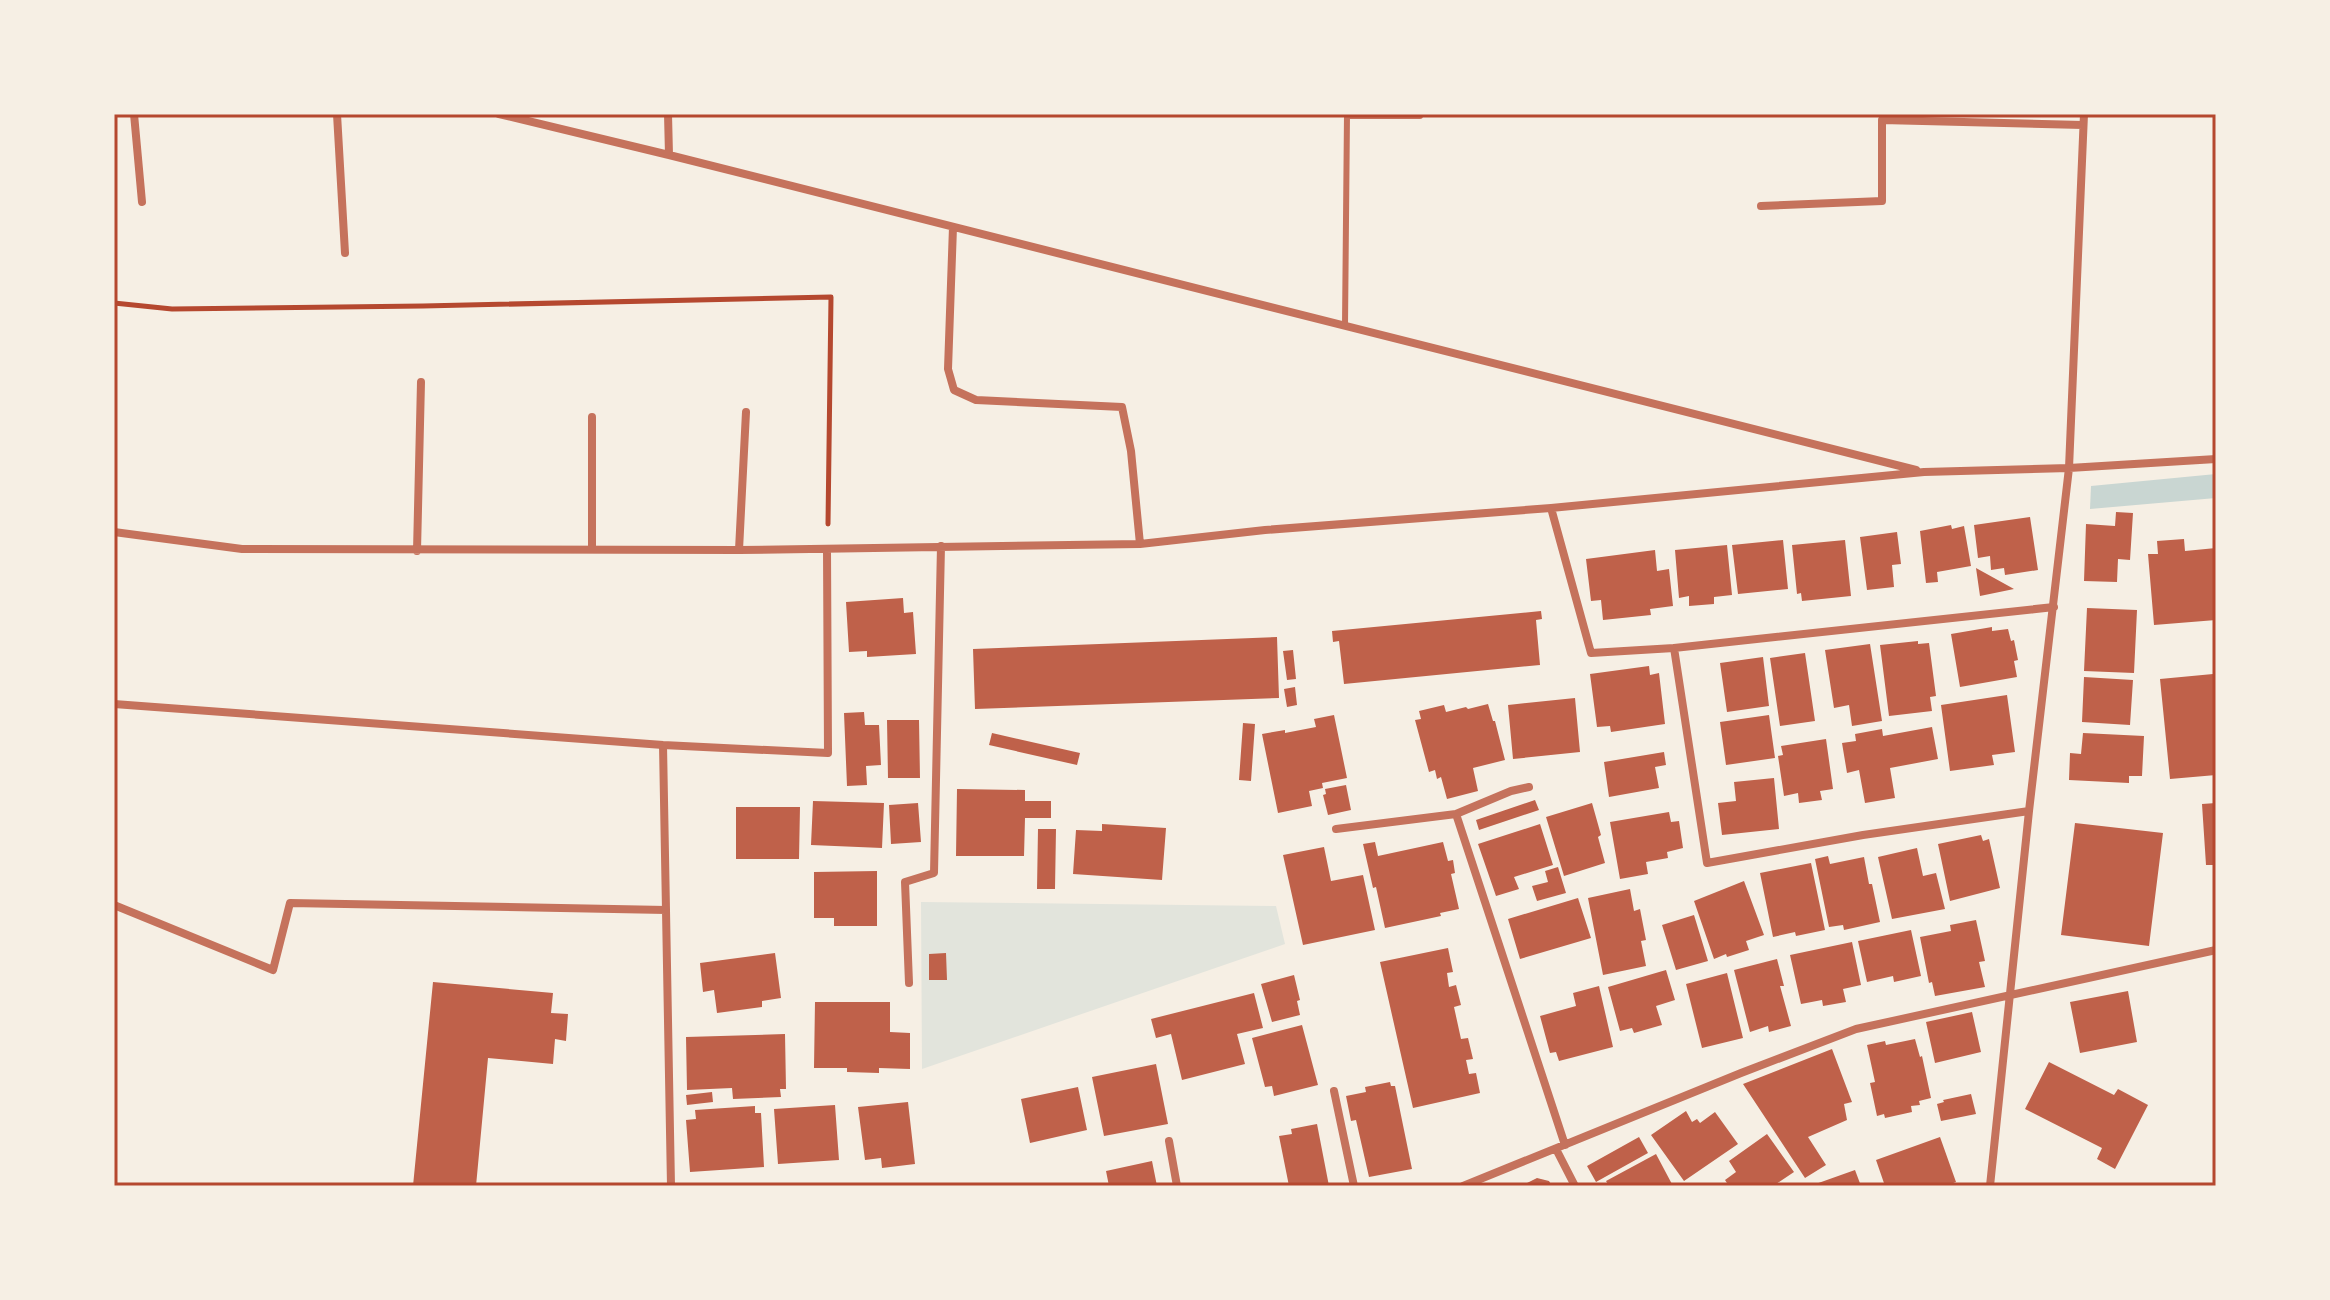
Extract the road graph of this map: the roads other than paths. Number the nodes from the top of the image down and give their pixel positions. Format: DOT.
graph roads {
  1 [pos="134,114"];
  2 [pos="337,114"];
  3 [pos="499,114"];
  4 [pos="668,114"];
  5 [pos="2084,114"];
  6 [pos="1347,115"];
  7 [pos="1420,116"];
  8 [pos="2083,125"];
  9 [pos="669,155"];
  10 [pos="142,202"];
  11 [pos="1761,206"];
  12 [pos="953,227"];
  13 [pos="345,253"];
  14 [pos="1345,327"];
  15 [pos="421,382"];
  16 [pos="746,412"];
  17 [pos="592,417"];
  18 [pos="2216,459"];
  19 [pos="2069,468"];
  20 [pos="1924,472"];
  21 [pos="1551,508"];
  22 [pos="114,532"];
  23 [pos="1140,544"];
  24 [pos="941,546"];
  25 [pos="592,548"];
  26 [pos="827,549"];
  27 [pos="739,550"];
  28 [pos="417,551"];
  29 [pos="2054,607"];
  30 [pos="1674,648"];
  31 [pos="114,704"];
  32 [pos="663,745"];
  33 [pos="1529,787"];
  34 [pos="2029,811"];
  35 [pos="1456,814"];
  36 [pos="1336,829"];
  37 [pos="114,905"];
  38 [pos="666,910"];
  39 [pos="2216,950"];
  40 [pos="909,983"];
  41 [pos="2009,995"];
  42 [pos="1334,1091"];
  43 [pos="1169,1141"];
  44 [pos="1561,1147"];
  45 [pos="671,1186"];
  46 [pos="1177,1186"];
  47 [pos="1354,1186"];
  48 [pos="1463,1186"];
  49 [pos="1575,1186"];
  50 [pos="1990,1186"];
  1 -- 10 [label="street"];
  2 -- 13 [label="street"];
  3 -- 9 [label="street"];
  4 -- 9 [label="street"];
  5 -- 8 [label="street"];
  6 -- 7 [label="lane"];
  6 -- 14 [label="lane"];
  8 -- 11 [label="street"];
  8 -- 19 [label="street"];
  9 -- 12 [label="street"];
  12 -- 14 [label="street"];
  12 -- 23 [label="street"];
  14 -- 20 [label="street"];
  15 -- 28 [label="street"];
  16 -- 27 [label="street"];
  17 -- 25 [label="street"];
  18 -- 19 [label="street"];
  19 -- 20 [label="street"];
  19 -- 29 [label="street"];
  20 -- 21 [label="street"];
  21 -- 23 [label="street"];
  21 -- 30 [label="street"];
  22 -- 28 [label="street"];
  23 -- 24 [label="street"];
  24 -- 26 [label="street"];
  24 -- 40 [label="street"];
  25 -- 27 [label="street"];
  25 -- 28 [label="street"];
  26 -- 27 [label="street"];
  26 -- 32 [label="street"];
  29 -- 30 [label="street"];
  29 -- 34 [label="street"];
  30 -- 34 [label="street"];
  31 -- 32 [label="street"];
  32 -- 38 [label="street"];
  33 -- 35 [label="street"];
  34 -- 41 [label="street"];
  35 -- 36 [label="street"];
  35 -- 44 [label="street"];
  37 -- 38 [label="street"];
  38 -- 45 [label="street"];
  39 -- 41 [label="street"];
  41 -- 44 [label="street"];
  41 -- 50 [label="street"];
  42 -- 47 [label="street"];
  43 -- 46 [label="street"];
  44 -- 48 [label="street"];
  44 -- 49 [label="street"];
}
